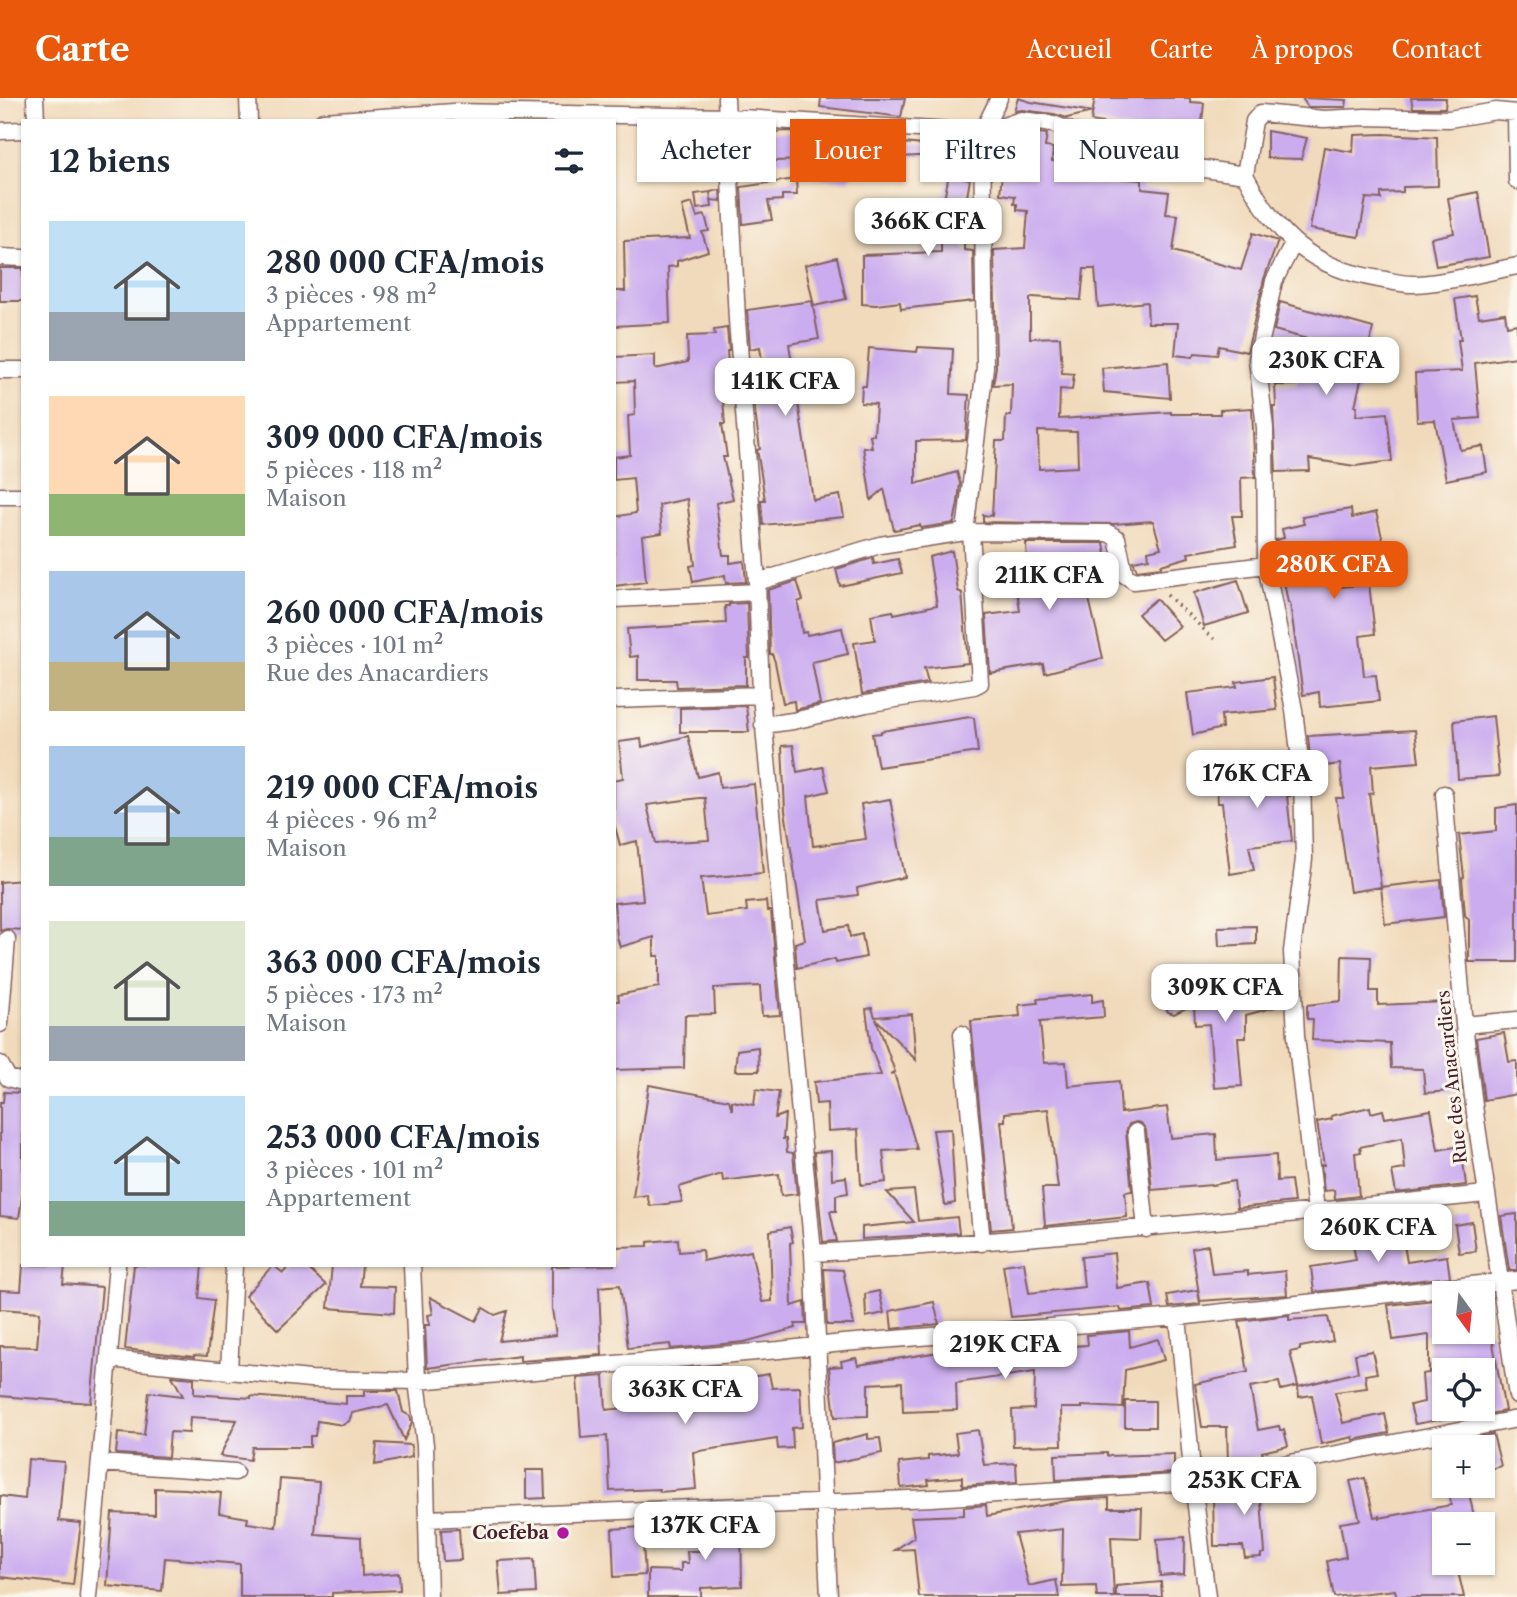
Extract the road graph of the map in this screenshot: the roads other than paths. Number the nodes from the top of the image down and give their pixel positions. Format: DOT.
graph roads {
  1 [pos="35,98"];
  2 [pos="248,98"];
  3 [pos="726,98"];
  4 [pos="999,98"];
  5 [pos="726,117"];
  6 [pos="36,119"];
  7 [pos="249,119"];
  8 [pos="352,119"];
  9 [pos="989,119"];
  10 [pos="1040,122"];
  11 [pos="920,129"];
  12 [pos="21,130"];
  13 [pos="0,131"];
  14 [pos="1245,175"];
  15 [pos="1517,181"];
  16 [pos="983,182"];
  17 [pos="1293,244"];
  18 [pos="0,257"];
  19 [pos="21,258"];
  20 [pos="1517,266"];
  21 [pos="0,370"];
  22 [pos="21,370"];
  23 [pos="21,495"];
  24 [pos="0,496"];
  25 [pos="968,532"];
  26 [pos="1266,565"];
  27 [pos="757,587"];
  28 [pos="616,598"];
  29 [pos="761,695"];
  30 [pos="616,700"];
  31 [pos="764,725"];
  32 [pos="1444,794"];
  33 [pos="7,939"];
  34 [pos="1517,1020"];
  35 [pos="0,1024"];
  36 [pos="1464,1025"];
  37 [pos="962,1034"];
  38 [pos="0,1064"];
  39 [pos="21,1081"];
  40 [pos="1136,1132"];
  41 [pos="1485,1194"];
  42 [pos="1316,1212"];
  43 [pos="1146,1229"];
  44 [pos="982,1243"];
  45 [pos="813,1253"];
  46 [pos="117,1267"];
  47 [pos="234,1267"];
  48 [pos="412,1267"];
  49 [pos="1517,1280"];
  50 [pos="1499,1283"];
  51 [pos="1178,1317"];
  52 [pos="818,1346"];
  53 [pos="109,1359"];
  54 [pos="229,1372"];
  55 [pos="417,1381"];
  56 [pos="1517,1396"];
  57 [pos="1517,1419"];
  58 [pos="100,1462"];
  59 [pos="234,1472"];
  60 [pos="1193,1482"];
  61 [pos="824,1503"];
  62 [pos="427,1519"];
  63 [pos="88,1597"];
  64 [pos="429,1597"];
  65 [pos="830,1597"];
  66 [pos="1207,1597"];
  1 -- 6 [label="street"];
  2 -- 7 [label="street"];
  3 -- 5 [label="street"];
  4 -- 9 [label="street"];
  5 -- 8 [label="street"];
  5 -- 11 [label="street"];
  5 -- 27 [label="street"];
  10 -- 14 [label="street"];
  12 -- 13 [label="street"];
  14 -- 15 [label="street"];
  14 -- 17 [label="street"];
  16 -- 25 [label="street"];
  17 -- 20 [label="street"];
  17 -- 26 [label="street"];
  18 -- 19 [label="street"];
  21 -- 22 [label="street"];
  23 -- 24 [label="street"];
  25 -- 26 [label="street"];
  25 -- 27 [label="street"];
  25 -- 31 [label="street"];
  26 -- 42 [label="street"];
  27 -- 28 [label="street"];
  27 -- 29 [label="street"];
  29 -- 30 [label="street"];
  29 -- 31 [label="street"];
  31 -- 45 [label="street"];
  32 -- 36 [label="street, Rue des Anacardiers"];
  33 -- 35 [label="street"];
  34 -- 36 [label="street"];
  36 -- 41 [label="street, Rue des Anacardiers"];
  37 -- 44 [label="street"];
  38 -- 39 [label="street"];
  40 -- 43 [label="street"];
  41 -- 42 [label="street"];
  41 -- 50 [label="street, Rue des Anacardiers"];
  42 -- 43 [label="street"];
  43 -- 44 [label="street"];
  44 -- 45 [label="street"];
  45 -- 52 [label="street"];
  46 -- 53 [label="street"];
  47 -- 54 [label="street"];
  48 -- 55 [label="street"];
  49 -- 50 [label="street"];
  50 -- 51 [label="street"];
  50 -- 56 [label="street, Rue des Anacardiers"];
  51 -- 52 [label="street"];
  51 -- 60 [label="street"];
  52 -- 55 [label="street"];
  52 -- 61 [label="street"];
  53 -- 54 [label="street"];
  53 -- 58 [label="street"];
  54 -- 55 [label="street"];
  55 -- 62 [label="street"];
  57 -- 60 [label="street"];
  58 -- 59 [label="street"];
  58 -- 63 [label="street"];
  60 -- 61 [label="street"];
  60 -- 66 [label="street"];
  61 -- 62 [label="street"];
  61 -- 65 [label="street"];
  62 -- 64 [label="street"];
}
